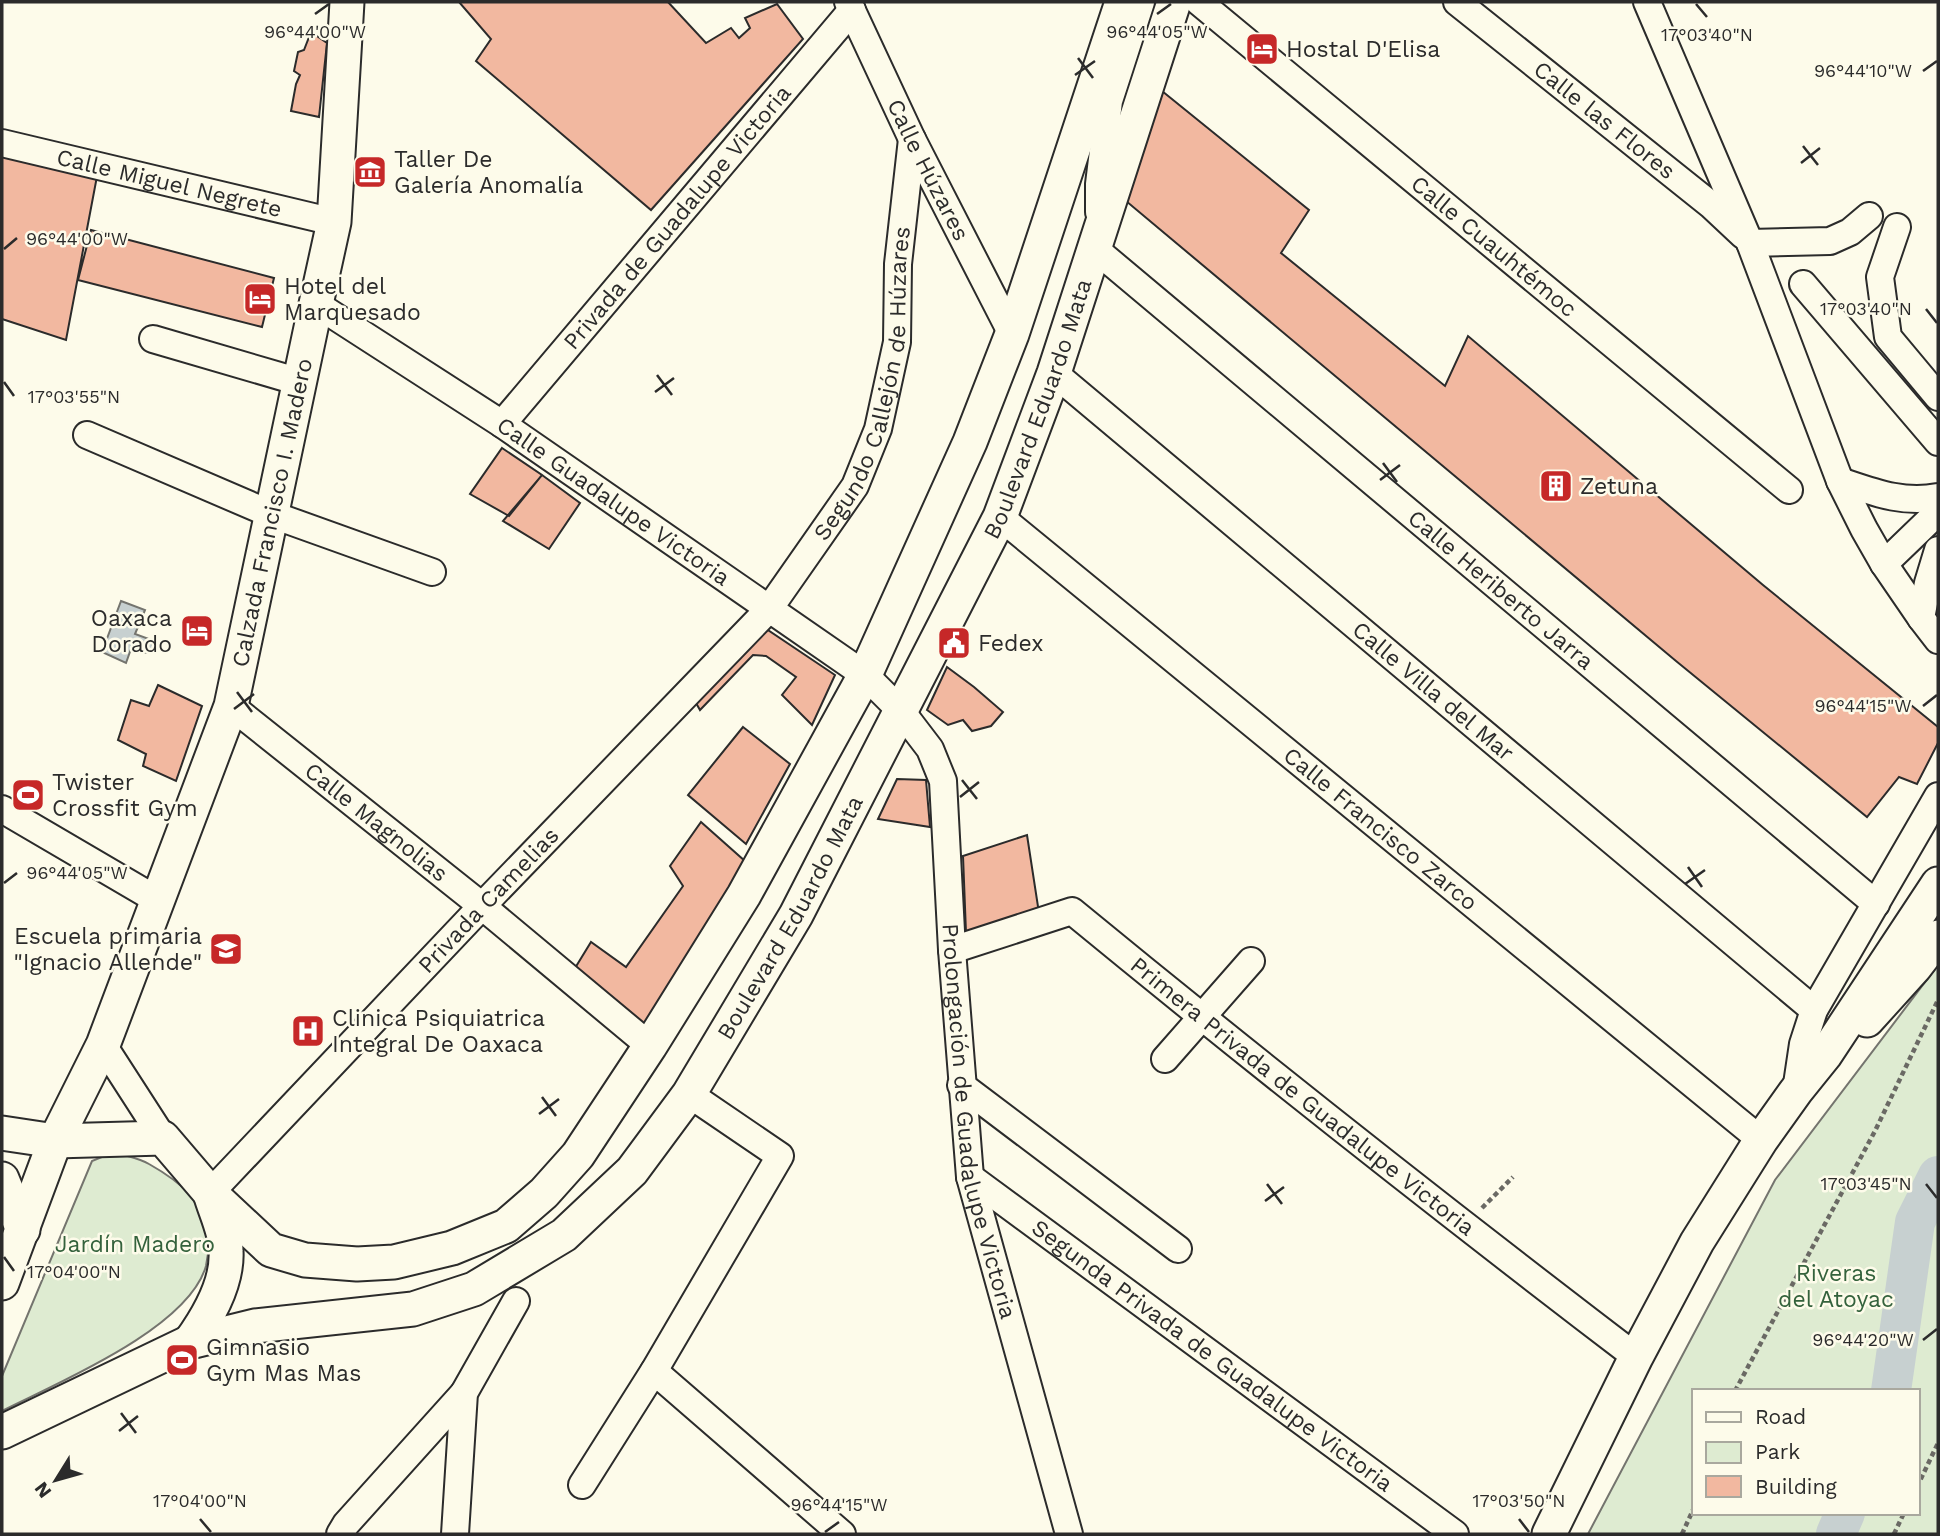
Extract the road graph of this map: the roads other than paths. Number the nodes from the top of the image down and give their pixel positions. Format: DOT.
graph roads {
  1 [pos="347,2"];
  2 [pos="1122,2"];
  3 [pos="1141,2"];
  4 [pos="1174,2"];
  5 [pos="1199,2"];
  6 [pos="1457,2"];
  7 [pos="1647,2"];
  8 [pos="850,6"];
  9 [pos="912,139"];
  10 [pos="2,143"];
  11 [pos="1869,216"];
  12 [pos="334,222"];
  13 [pos="1897,227"];
  14 [pos="1750,243"];
  15 [pos="1096,244"];
  16 [pos="1803,284"];
  17 [pos="316,304"];
  18 [pos="1012,334"];
  19 [pos="153,339"];
  20 [pos="1054,373"];
  21 [pos="300,382"];
  22 [pos="1938,397"];
  23 [pos="502,424"];
  24 [pos="87,435"];
  25 [pos="1938,442"];
  26 [pos="1840,481"];
  27 [pos="1789,491"];
  28 [pos="1938,497"];
  29 [pos="1938,512"];
  30 [pos="273,515"];
  31 [pos="1000,517"];
  32 [pos="1938,550"];
  33 [pos="1884,564"];
  34 [pos="432,572"];
  35 [pos="769,609"];
  36 [pos="1921,618"];
  37 [pos="1938,640"];
  38 [pos="865,676"];
  39 [pos="231,706"];
  40 [pos="901,711"];
  41 [pos="1938,796"];
  42 [pos="2,808"];
  43 [pos="1938,884"];
  44 [pos="159,901"];
  45 [pos="1876,904"];
  46 [pos="482,905"];
  47 [pos="1938,937"];
  48 [pos="951,950"];
  49 [pos="1251,961"];
  50 [pos="1814,1010"];
  51 [pos="1202,1018"];
  52 [pos="103,1045"];
  53 [pos="650,1046"];
  54 [pos="1825,1055"];
  55 [pos="1165,1059"];
  56 [pos="961,1085"];
  57 [pos="1796,1091"];
  58 [pos="689,1094"];
  59 [pos="2,1133"];
  60 [pos="163,1138"];
  61 [pos="1761,1140"];
  62 [pos="55,1141"];
  63 [pos="970,1177"];
  64 [pos="2,1179"];
  65 [pos="210,1193"];
  66 [pos="23,1230"];
  67 [pos="1178,1249"];
  68 [pos="357,1264"];
  69 [pos="2,1283"];
  70 [pos="516,1301"];
  71 [pos="359,1315"];
  72 [pos="190,1342"];
  73 [pos="1636,1357"];
  74 [pos="654,1371"];
  75 [pos="464,1393"];
  76 [pos="2,1432"];
  77 [pos="582,1485"];
  78 [pos="340,1534"];
  79 [pos="455,1534"];
  80 [pos="842,1534"];
  81 [pos="1069,1534"];
  82 [pos="1455,1534"];
  83 [pos="1549,1534"];
  1 -- 12 [label="main road, Calzada Francisco I. Madero"];
  2 -- 18 [label="main road, Boulevard Eduardo Mata"];
  3 -- 15 [label="street"];
  4 -- 15 [label="main road, Boulevard Eduardo Mata"];
  5 -- 27 [label="street, Calle Cuauhtémoc"];
  6 -- 14 [label="street, Calle las Flores"];
  7 -- 14 [label="street"];
  8 -- 9 [label="street, Calle Húzares"];
  8 -- 23 [label="street, Privada de Guadalupe Victoria"];
  9 -- 18 [label="street, Calle Húzares"];
  9 -- 35 [label="street, Segundo Callejón de Húzares"];
  10 -- 12 [label="street, Calle Miguel Negrete"];
  11 -- 14 [label="street"];
  12 -- 17 [label="main road, Calzada Francisco I. Madero"];
  13 -- 22 [label="street"];
  14 -- 26 [label="street"];
  15 -- 20 [label="main road, Boulevard Eduardo Mata"];
  15 -- 45 [label="street, Calle Heriberto Jarra"];
  16 -- 25 [label="street"];
  17 -- 21 [label="main road, Calzada Francisco I. Madero"];
  17 -- 23 [label="street, Calle Guadalupe Victoria"];
  18 -- 38 [label="main road, Boulevard Eduardo Mata"];
  19 -- 21 [label="street"];
  20 -- 31 [label="main road, Boulevard Eduardo Mata"];
  20 -- 50 [label="street, Calle Villa del Mar"];
  21 -- 30 [label="main road, Calzada Francisco I. Madero"];
  23 -- 35 [label="street, Calle Guadalupe Victoria"];
  24 -- 30 [label="street"];
  26 -- 28 [label="street"];
  26 -- 33 [label="street"];
  29 -- 33 [label="street"];
  30 -- 34 [label="street"];
  30 -- 39 [label="main road, Calzada Francisco I. Madero"];
  31 -- 40 [label="main road, Boulevard Eduardo Mata"];
  31 -- 61 [label="street, Calle Francisco Zarco"];
  32 -- 36 [label="street"];
  33 -- 36 [label="street"];
  35 -- 38 [label="street, Calle Guadalupe Victoria"];
  35 -- 46 [label="street, Privada Camelias"];
  36 -- 37 [label="street"];
  38 -- 40 [label="street, Calle Guadalupe Victoria"];
  38 -- 53 [label="main road, Boulevard Eduardo Mata"];
  39 -- 44 [label="main road, Calzada Francisco I. Madero"];
  39 -- 46 [label="street, Calle Magnolias"];
  40 -- 48 [label="street, Prolongación de Guadalupe Victoria"];
  40 -- 58 [label="main road, Boulevard Eduardo Mata"];
  41 -- 45 [label="street"];
  42 -- 44 [label="street"];
  43 -- 54 [label="main road"];
  44 -- 52 [label="main road, Calzada Francisco I. Madero"];
  45 -- 50 [label="street"];
  46 -- 53 [label="street, Calle Magnolias"];
  46 -- 65 [label="street, Privada Camelias"];
  47 -- 54 [label="main road"];
  48 -- 51 [label="street, Primera Privada de Guadalupe Victoria"];
  48 -- 56 [label="street, Prolongación de Guadalupe Victoria"];
  49 -- 51 [label="street"];
  50 -- 57 [label="street"];
  51 -- 55 [label="street"];
  51 -- 73 [label="street, Primera Privada de Guadalupe Victoria"];
  52 -- 60 [label="street"];
  52 -- 62 [label="main road, Calzada Francisco I. Madero"];
  53 -- 68 [label="main road, Boulevard Eduardo Mata"];
  54 -- 57 [label="main road"];
  56 -- 63 [label="street, Prolongación de Guadalupe Victoria"];
  56 -- 67 [label="street"];
  57 -- 61 [label="main road"];
  58 -- 71 [label="main road, Boulevard Eduardo Mata"];
  58 -- 74 [label="street"];
  59 -- 62 [label="main road"];
  60 -- 62 [label="main road"];
  60 -- 65 [label="main road"];
  61 -- 73 [label="main road"];
  62 -- 66 [label="main road, Calzada Francisco I. Madero"];
  63 -- 81 [label="street, Prolongación de Guadalupe Victoria"];
  63 -- 82 [label="street, Segunda Privada de Guadalupe Victoria"];
  64 -- 66 [label="main road"];
  65 -- 68 [label="main road, Boulevard Eduardo Mata"];
  65 -- 72 [label="main road"];
  66 -- 69 [label="main road, Calzada Francisco I. Madero"];
  68 -- 71 [label="main road"];
  70 -- 75 [label="street"];
  71 -- 72 [label="main road, Boulevard Eduardo Mata"];
  72 -- 76 [label="main road, Boulevard Eduardo Mata"];
  73 -- 83 [label="main road"];
  74 -- 77 [label="street"];
  74 -- 80 [label="street"];
  75 -- 78 [label="street"];
  75 -- 79 [label="street"];
}
